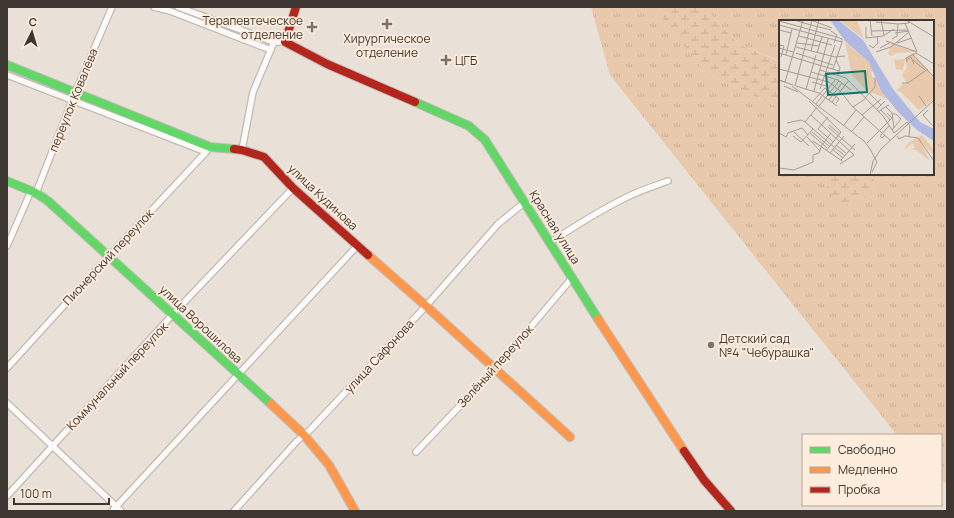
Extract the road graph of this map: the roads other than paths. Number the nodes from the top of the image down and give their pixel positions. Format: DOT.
graph roads {
  1 [pos="112,7"];
  2 [pos="154,7"];
  3 [pos="178,7"];
  4 [pos="296,7"];
  5 [pos="274,42"];
  6 [pos="285,42"];
  7 [pos="271,50"];
  8 [pos="7,65"];
  9 [pos="7,75"];
  10 [pos="74,97"];
  11 [pos="208,149"];
  12 [pos="242,150"];
  13 [pos="7,181"];
  14 [pos="668,181"];
  15 [pos="294,188"];
  16 [pos="33,192"];
  17 [pos="525,202"];
  18 [pos="551,242"];
  19 [pos="7,246"];
  20 [pos="357,246"];
  21 [pos="109,256"];
  22 [pos="572,278"];
  23 [pos="426,306"];
  24 [pos="173,314"];
  25 [pos="7,368"];
  26 [pos="495,369"];
  27 [pos="238,375"];
  28 [pos="7,403"];
  29 [pos="304,435"];
  30 [pos="570,437"];
  31 [pos="53,446"];
  32 [pos="416,452"];
  33 [pos="7,496"];
  34 [pos="114,509"];
  35 [pos="121,511"];
  36 [pos="234,511"];
  37 [pos="355,511"];
  38 [pos="731,511"];
  1 -- 10 [label="street, переулок Ковалёва"];
  2 -- 7 [label="street"];
  3 -- 5 [label="street"];
  4 -- 6 [label="street"];
  5 -- 6 [label="street"];
  5 -- 7 [label="street"];
  6 -- 17 [label="street, Красная улица"];
  7 -- 12 [label="street"];
  8 -- 10 [label="street, улица Кудинова"];
  9 -- 10 [label="street, улица Кудинова"];
  10 -- 11 [label="street, улица Кудинова"];
  10 -- 16 [label="street, переулок Ковалёва"];
  11 -- 12 [label="street, улица Кудинова"];
  11 -- 21 [label="street, Пионерский переулок"];
  12 -- 15 [label="street, улица Кудинова"];
  13 -- 16 [label="street, улица Ворошилова"];
  14 -- 18 [label="street"];
  15 -- 20 [label="street, улица Кудинова"];
  15 -- 24 [label="street, Коммунальный переулок"];
  16 -- 19 [label="street, переулок Ковалёва"];
  16 -- 21 [label="street, улица Ворошилова"];
  17 -- 18 [label="street, Красная улица"];
  17 -- 23 [label="street, улица Сафонова"];
  18 -- 22 [label="street, Красная улица"];
  20 -- 23 [label="street, улица Кудинова"];
  20 -- 27 [label="street"];
  21 -- 24 [label="street, улица Ворошилова"];
  21 -- 25 [label="street, Пионерский переулок"];
  22 -- 26 [label="street, Зелёный переулок"];
  22 -- 38 [label="street, Красная улица"];
  23 -- 26 [label="street, улица Кудинова"];
  23 -- 29 [label="street, улица Сафонова"];
  24 -- 27 [label="street, улица Ворошилова"];
  24 -- 31 [label="street, Коммунальный переулок"];
  26 -- 30 [label="street, улица Кудинова"];
  26 -- 32 [label="street, Зелёный переулок"];
  27 -- 29 [label="street, улица Ворошилова"];
  27 -- 34 [label="street"];
  28 -- 31 [label="street"];
  29 -- 36 [label="street, улица Сафонова"];
  29 -- 37 [label="street, улица Ворошилова"];
  31 -- 33 [label="street, Коммунальный переулок"];
  31 -- 34 [label="street"];
  34 -- 35 [label="street"];
}
